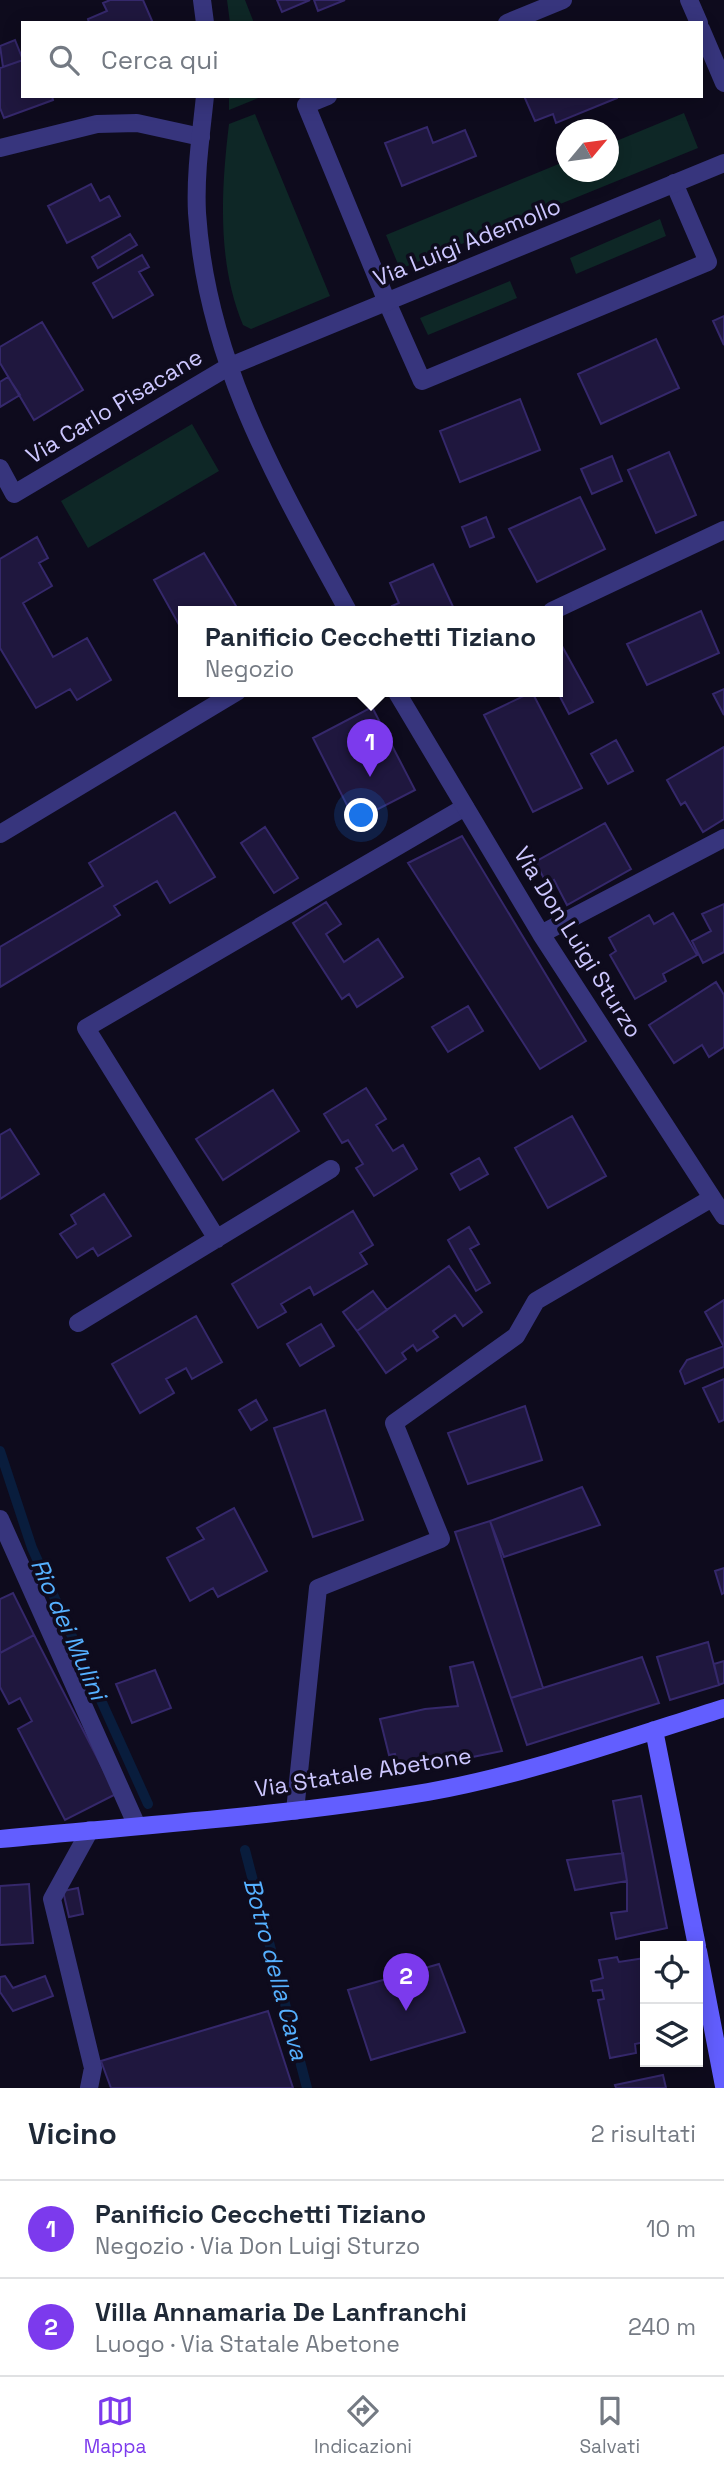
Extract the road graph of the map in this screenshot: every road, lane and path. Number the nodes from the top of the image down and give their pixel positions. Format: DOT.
graph roads {
  1 [pos="202,0"];
  2 [pos="563,0"];
  3 [pos="689,0"];
  4 [pos="205,21"];
  5 [pos="512,21"];
  6 [pos="698,21"];
  7 [pos="703,34"];
  8 [pos="724,83"];
  9 [pos="205,98"];
  10 [pos="324,98"];
  11 [pos="201,137"];
  12 [pos="0,148"];
  13 [pos="724,163"];
  14 [pos="674,183"];
  15 [pos="387,302"];
  16 [pos="228,367"];
  17 [pos="0,468"];
  18 [pos="724,530"];
  19 [pos="345,606"];
  20 [pos="563,606"];
  21 [pos="228,697"];
  22 [pos="400,697"];
  23 [pos="465,807"];
  24 [pos="0,834"];
  25 [pos="724,838"];
  26 [pos="541,934"];
  27 [pos="331,1169"];
  28 [pos="712,1198"];
  29 [pos="724,1216"];
  30 [pos="217,1239"];
  31 [pos="78,1323"];
  32 [pos="0,1519"];
  33 [pos="724,1709"];
  34 [pos="653,1730"];
  35 [pos="295,1811"];
  36 [pos="137,1826"];
  37 [pos="90,1830"];
  38 [pos="0,1839"];
  39 [pos="696,1941"];
  40 [pos="703,1979"];
  41 [pos="724,2086"];
  42 [pos="89,2088"];
  1 -- 4 [label="street"];
  2 -- 5 [label="street"];
  3 -- 6 [label="street"];
  7 -- 8 [label="street"];
  9 -- 11 [label="street"];
  10 -- 15 [label="street"];
  11 -- 12 [label="street"];
  11 -- 16 [label="street"];
  13 -- 14 [label="street, Via Luigi Ademollo"];
  14 -- 15 [label="street, Via Luigi Ademollo"];
  14 -- 15 [label="street"];
  15 -- 16 [label="street, Via Luigi Ademollo"];
  16 -- 17 [label="street, Via Carlo Pisacane"];
  16 -- 19 [label="street"];
  18 -- 20 [label="street"];
  21 -- 24 [label="street"];
  22 -- 23 [label="street, Via Don Luigi Sturzo"];
  23 -- 26 [label="street, Via Don Luigi Sturzo"];
  23 -- 30 [label="street"];
  25 -- 26 [label="street"];
  26 -- 28 [label="street, Via Don Luigi Sturzo"];
  27 -- 30 [label="street"];
  28 -- 29 [label="street, Via Don Luigi Sturzo"];
  28 -- 35 [label="street"];
  30 -- 31 [label="street"];
  32 -- 36 [label="street"];
  33 -- 34 [label="main road, Via Statale Abetone"];
  34 -- 35 [label="main road, Via Statale Abetone"];
  34 -- 39 [label="main road"];
  35 -- 36 [label="main road, Via Statale Abetone"];
  36 -- 37 [label="main road, Via Statale Abetone"];
  37 -- 38 [label="main road, Via Statale Abetone"];
  37 -- 42 [label="street"];
  40 -- 41 [label="main road"];
}
